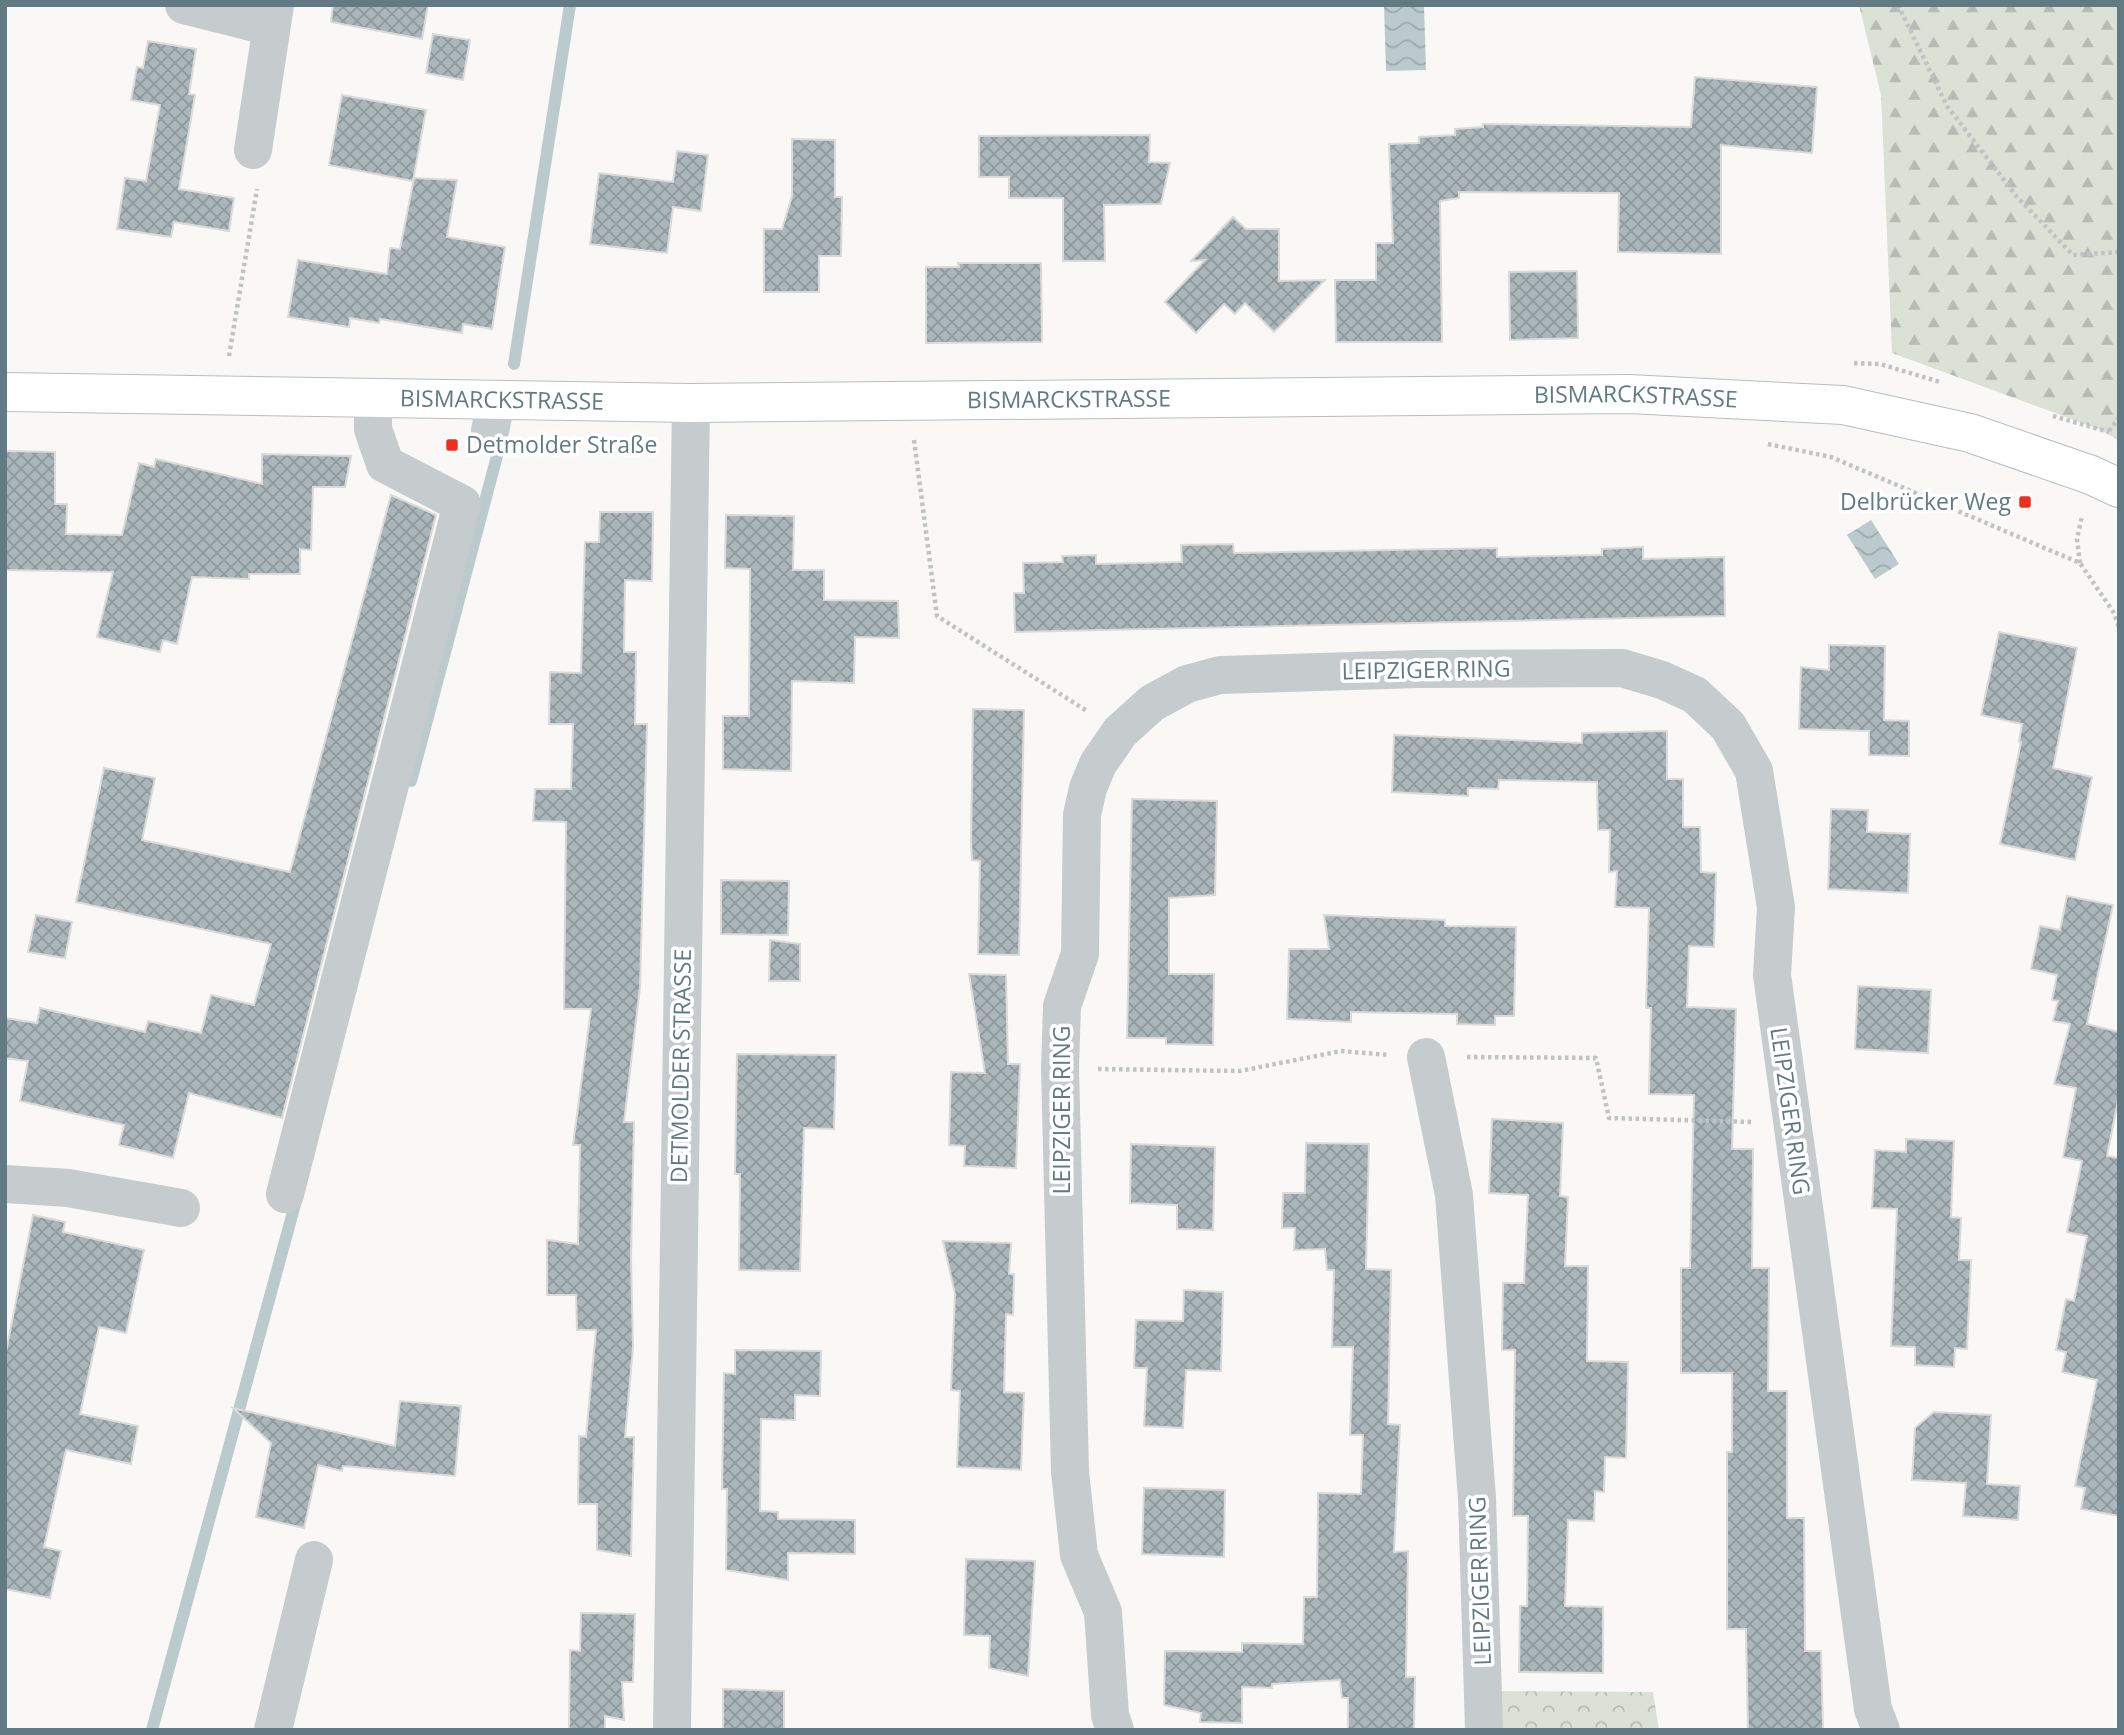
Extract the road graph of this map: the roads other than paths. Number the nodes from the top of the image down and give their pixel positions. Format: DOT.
graph roads {
  1 [pos="184,5"];
  2 [pos="273,16"];
  3 [pos="253,150"];
  4 [pos="5,392"];
  5 [pos="373,399"];
  6 [pos="691,403"];
  7 [pos="2119,488"];
  8 [pos="1426,1057"];
  9 [pos="5,1185"];
  10 [pos="285,1194"];
  11 [pos="181,1208"];
  12 [pos="314,1560"];
  13 [pos="273,1730"];
  14 [pos="672,1730"];
  15 [pos="1115,1730"];
  16 [pos="1484,1730"];
  17 [pos="1881,1730"];
  1 -- 2 [label="street"];
  2 -- 3 [label="street"];
  4 -- 5 [label="main road, BISMARCKSTRASSE"];
  5 -- 6 [label="main road, BISMARCKSTRASSE"];
  5 -- 10 [label="street"];
  6 -- 7 [label="main road, BISMARCKSTRASSE"];
  6 -- 14 [label="street, DETMOLDER STRASSE"];
  8 -- 16 [label="street, LEIPZIGER RING"];
  9 -- 11 [label="street"];
  12 -- 13 [label="street"];
  15 -- 17 [label="street, LEIPZIGER RING"];
}
